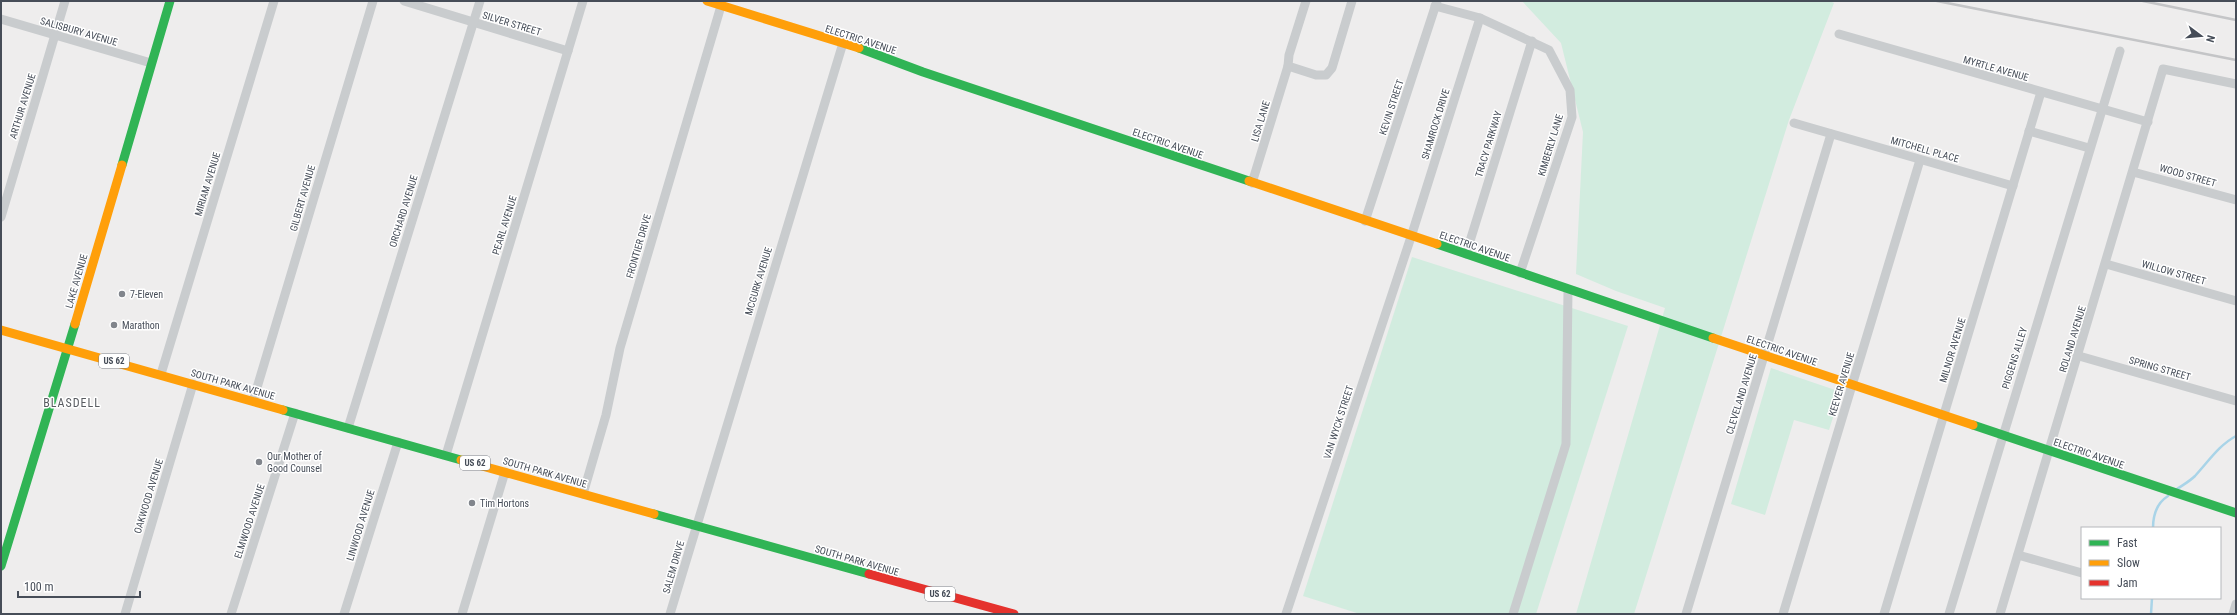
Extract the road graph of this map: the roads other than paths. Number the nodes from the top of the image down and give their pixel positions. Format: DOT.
graph roads {
  1 [pos="65,1"];
  2 [pos="170,1"];
  3 [pos="274,1"];
  4 [pos="373,1"];
  5 [pos="404,1"];
  6 [pos="480,1"];
  7 [pos="583,1"];
  8 [pos="707,1"];
  9 [pos="1306,1"];
  10 [pos="1352,1"];
  11 [pos="1436,4"];
  12 [pos="721,6"];
  13 [pos="1480,18"];
  14 [pos="1,19"];
  15 [pos="473,22"];
  16 [pos="1838,34"];
  17 [pos="55,35"];
  18 [pos="1532,41"];
  19 [pos="843,43"];
  20 [pos="568,51"];
  21 [pos="2120,51"];
  22 [pos="151,63"];
  23 [pos="1288,66"];
  24 [pos="2236,84"];
  25 [pos="2041,92"];
  26 [pos="2101,109"];
  27 [pos="2148,122"];
  28 [pos="1794,123"];
  29 [pos="2029,131"];
  30 [pos="1831,134"];
  31 [pos="2089,148"];
  32 [pos="1920,160"];
  33 [pos="2133,172"];
  34 [pos="1252,183"];
  35 [pos="2013,186"];
  36 [pos="2236,200"];
  37 [pos="1,217"];
  38 [pos="1365,221"];
  39 [pos="1412,237"];
  40 [pos="1466,254"];
  41 [pos="2106,264"];
  42 [pos="1520,273"];
  43 [pos="1568,290"];
  44 [pos="2236,301"];
  45 [pos="1,330"];
  46 [pos="68,348"];
  47 [pos="1764,355"];
  48 [pos="2079,356"];
  49 [pos="161,374"];
  50 [pos="193,384"];
  51 [pos="1852,385"];
  52 [pos="253,400"];
  53 [pos="2236,400"];
  54 [pos="295,413"];
  55 [pos="1944,416"];
  56 [pos="348,428"];
  57 [pos="2002,435"];
  58 [pos="398,442"];
  59 [pos="2050,451"];
  60 [pos="446,455"];
  61 [pos="505,472"];
  62 [pos="583,494"];
  63 [pos="2236,513"];
  64 [pos="696,526"];
  65 [pos="2018,555"];
  66 [pos="1,566"];
  67 [pos="2081,573"];
  68 [pos="2236,604"];
  69 [pos="125,614"];
  70 [pos="231,614"];
  71 [pos="344,614"];
  72 [pos="462,614"];
  73 [pos="670,614"];
  74 [pos="1014,614"];
  75 [pos="1286,614"];
  76 [pos="1513,614"];
  77 [pos="1686,614"];
  78 [pos="1783,614"];
  79 [pos="1884,614"];
  80 [pos="1949,614"];
  81 [pos="2000,614"];
  82 [pos="2233,614"];
  1 -- 17 [label="street, ARTHUR AVENUE"];
  2 -- 22 [label="street, LAKE AVENUE"];
  3 -- 49 [label="street, MIRIAM AVENUE"];
  4 -- 52 [label="street, GILBERT AVENUE"];
  5 -- 15 [label="street, SILVER STREET"];
  6 -- 15 [label="street, ORCHARD AVENUE"];
  7 -- 20 [label="street, PEARL AVENUE"];
  8 -- 12 [label="street, ELECTRIC AVENUE"];
  9 -- 23 [label="street, LISA LANE"];
  10 -- 23 [label="street"];
  11 -- 13 [label="street, KIMBERLY LANE"];
  11 -- 38 [label="street, KEVIN STREET"];
  12 -- 19 [label="street, ELECTRIC AVENUE"];
  12 -- 62 [label="street, FRONTIER DRIVE"];
  13 -- 18 [label="street, KIMBERLY LANE"];
  13 -- 39 [label="street, SHAMROCK DRIVE"];
  14 -- 17 [label="street, SALISBURY AVENUE"];
  15 -- 20 [label="street, SILVER STREET"];
  15 -- 56 [label="street, ORCHARD AVENUE"];
  16 -- 25 [label="street, MYRTLE AVENUE"];
  17 -- 22 [label="street, SALISBURY AVENUE"];
  17 -- 37 [label="street, ARTHUR AVENUE"];
  18 -- 40 [label="street, TRACY PARKWAY"];
  18 -- 42 [label="street, KIMBERLY LANE"];
  19 -- 34 [label="street, ELECTRIC AVENUE"];
  19 -- 64 [label="street, MCGURK AVENUE"];
  20 -- 60 [label="street, PEARL AVENUE"];
  21 -- 26 [label="street, PIGGENS ALLEY"];
  22 -- 46 [label="street, LAKE AVENUE"];
  23 -- 34 [label="street, LISA LANE"];
  24 -- 27 [label="street, ROLAND AVENUE"];
  25 -- 26 [label="street, MYRTLE AVENUE"];
  25 -- 29 [label="street, MILNOR AVENUE"];
  26 -- 27 [label="street, MYRTLE AVENUE"];
  26 -- 31 [label="street, PIGGENS ALLEY"];
  27 -- 33 [label="street, ROLAND AVENUE"];
  28 -- 30 [label="street, MITCHELL PLACE"];
  29 -- 31 [label="street"];
  29 -- 35 [label="street, MILNOR AVENUE"];
  30 -- 32 [label="street, MITCHELL PLACE"];
  30 -- 47 [label="street, CLEVELAND AVENUE"];
  31 -- 57 [label="street, PIGGENS ALLEY"];
  32 -- 35 [label="street, MITCHELL PLACE"];
  32 -- 51 [label="street, KEEVER AVENUE"];
  33 -- 36 [label="street, WOOD STREET"];
  33 -- 41 [label="street, ROLAND AVENUE"];
  34 -- 38 [label="street, ELECTRIC AVENUE"];
  35 -- 55 [label="street, MILNOR AVENUE"];
  38 -- 39 [label="street, ELECTRIC AVENUE"];
  39 -- 40 [label="street, ELECTRIC AVENUE"];
  39 -- 75 [label="street, VAN WYCK STREET"];
  40 -- 42 [label="street, ELECTRIC AVENUE"];
  41 -- 44 [label="street, WILLOW STREET"];
  41 -- 48 [label="street, ROLAND AVENUE"];
  42 -- 43 [label="street, ELECTRIC AVENUE"];
  43 -- 47 [label="street, ELECTRIC AVENUE"];
  43 -- 76 [label="street"];
  45 -- 46 [label="street, SOUTH PARK AVENUE / US 62"];
  46 -- 49 [label="street, SOUTH PARK AVENUE / US 62"];
  46 -- 66 [label="street, LAKE AVENUE"];
  47 -- 51 [label="street, ELECTRIC AVENUE"];
  47 -- 77 [label="street, CLEVELAND AVENUE"];
  48 -- 53 [label="street, SPRING STREET"];
  48 -- 59 [label="street, ROLAND AVENUE"];
  49 -- 50 [label="street, SOUTH PARK AVENUE / US 62"];
  50 -- 52 [label="street, SOUTH PARK AVENUE / US 62"];
  50 -- 69 [label="street, OAKWOOD AVENUE"];
  51 -- 55 [label="street, ELECTRIC AVENUE"];
  51 -- 78 [label="street, KEEVER AVENUE"];
  52 -- 54 [label="street, SOUTH PARK AVENUE / US 62"];
  54 -- 56 [label="street, SOUTH PARK AVENUE / US 62"];
  54 -- 70 [label="street, ELMWOOD AVENUE"];
  55 -- 57 [label="street, ELECTRIC AVENUE"];
  55 -- 79 [label="street, MILNOR AVENUE"];
  56 -- 58 [label="street, SOUTH PARK AVENUE / US 62"];
  57 -- 59 [label="street, ELECTRIC AVENUE"];
  57 -- 80 [label="street, PIGGENS ALLEY"];
  58 -- 60 [label="street, SOUTH PARK AVENUE / US 62"];
  58 -- 71 [label="street, LINWOOD AVENUE"];
  59 -- 63 [label="street, ELECTRIC AVENUE"];
  59 -- 65 [label="street, ROLAND AVENUE"];
  60 -- 61 [label="street, SOUTH PARK AVENUE / US 62"];
  61 -- 62 [label="street, SOUTH PARK AVENUE / US 62"];
  61 -- 72 [label="street"];
  62 -- 64 [label="street, SOUTH PARK AVENUE / US 62"];
  64 -- 73 [label="street, SALEM DRIVE"];
  64 -- 74 [label="street, SOUTH PARK AVENUE / US 62"];
  65 -- 67 [label="street"];
  65 -- 81 [label="street, ROLAND AVENUE"];
  68 -- 82 [label="street"];
}
